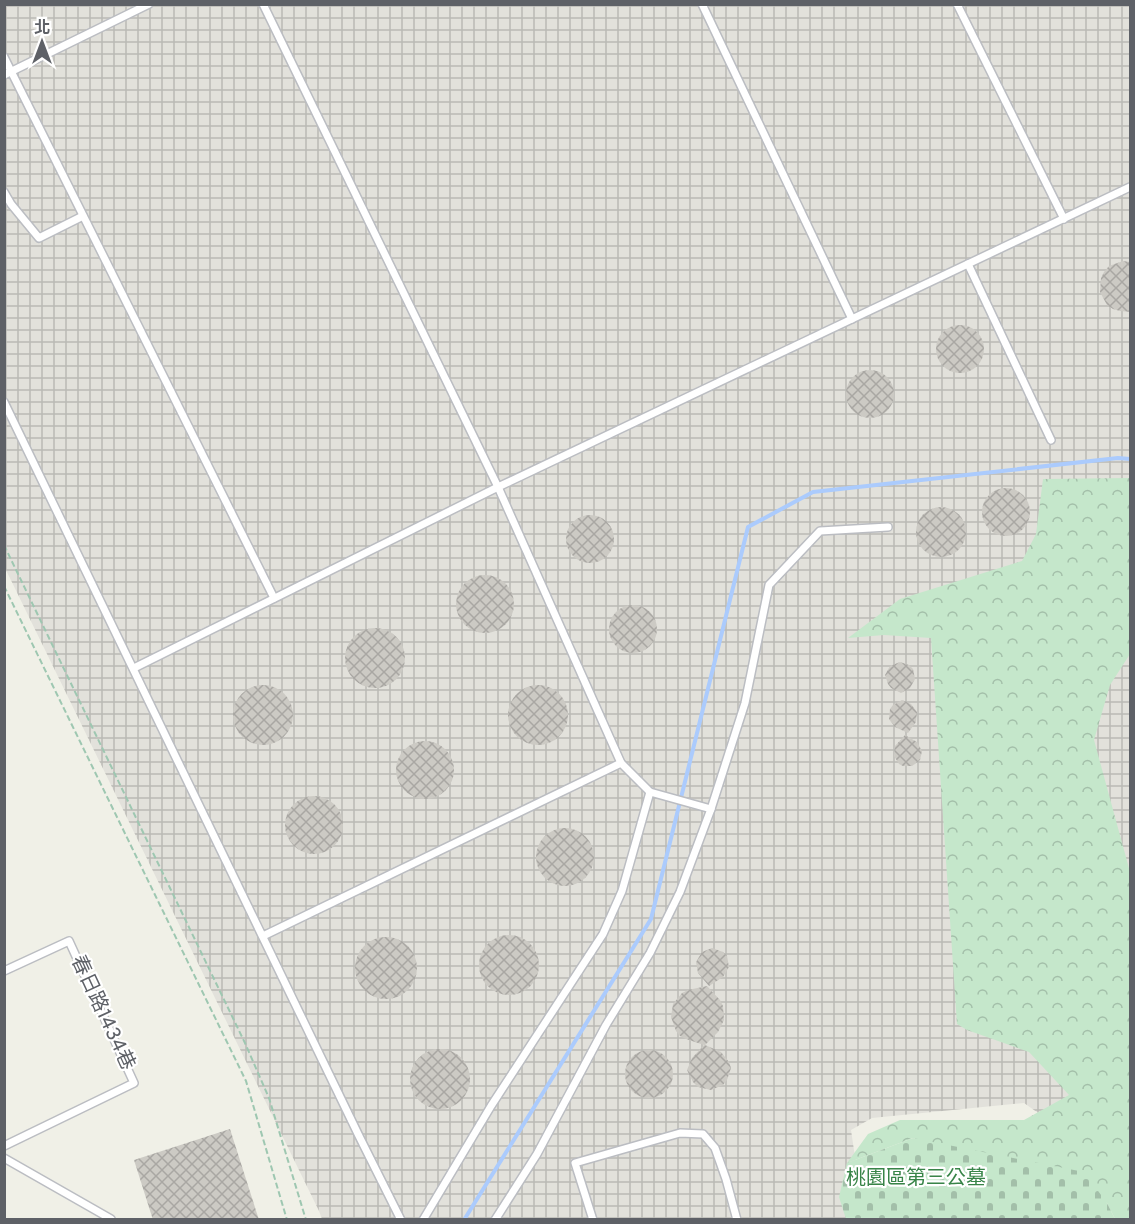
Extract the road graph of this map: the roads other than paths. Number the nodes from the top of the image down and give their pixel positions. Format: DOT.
graph roads {
  1 [pos="149,4"];
  2 [pos="263,4"];
  3 [pos="702,4"];
  4 [pos="957,4"];
  5 [pos="4,57"];
  6 [pos="8,73"];
  7 [pos="1131,187"];
  8 [pos="4,192"];
  9 [pos="83,216"];
  10 [pos="1064,219"];
  11 [pos="968,264"];
  12 [pos="852,319"];
  13 [pos="4,402"];
  14 [pos="1051,440"];
  15 [pos="498,487"];
  16 [pos="888,527"];
  17 [pos="274,598"];
  18 [pos="134,668"];
  19 [pos="621,763"];
  20 [pos="650,792"];
  21 [pos="711,809"];
  22 [pos="263,936"];
  23 [pos="4,970"];
  24 [pos="4,1146"];
  25 [pos="4,1158"];
  26 [pos="111,1219"];
  27 [pos="401,1220"];
  28 [pos="423,1220"];
  29 [pos="495,1220"];
  30 [pos="593,1220"];
  31 [pos="737,1220"];
  1 -- 6 [label="lane"];
  2 -- 15 [label="lane"];
  3 -- 12 [label="lane"];
  4 -- 10 [label="lane"];
  5 -- 6 [label="lane"];
  6 -- 9 [label="lane"];
  7 -- 10 [label="lane"];
  8 -- 9 [label="lane"];
  9 -- 17 [label="lane"];
  10 -- 11 [label="lane"];
  11 -- 12 [label="lane"];
  11 -- 14 [label="lane"];
  12 -- 15 [label="lane"];
  13 -- 18 [label="lane"];
  15 -- 17 [label="lane"];
  15 -- 19 [label="lane"];
  16 -- 21 [label="lane"];
  17 -- 18 [label="lane"];
  18 -- 22 [label="lane"];
  19 -- 20 [label="lane"];
  19 -- 22 [label="lane"];
  20 -- 21 [label="lane"];
  20 -- 28 [label="lane"];
  21 -- 29 [label="lane"];
  22 -- 27 [label="lane"];
  23 -- 24 [label="lane, 春日路1434巷"];
  25 -- 26 [label="lane"];
  30 -- 31 [label="lane"];
}
